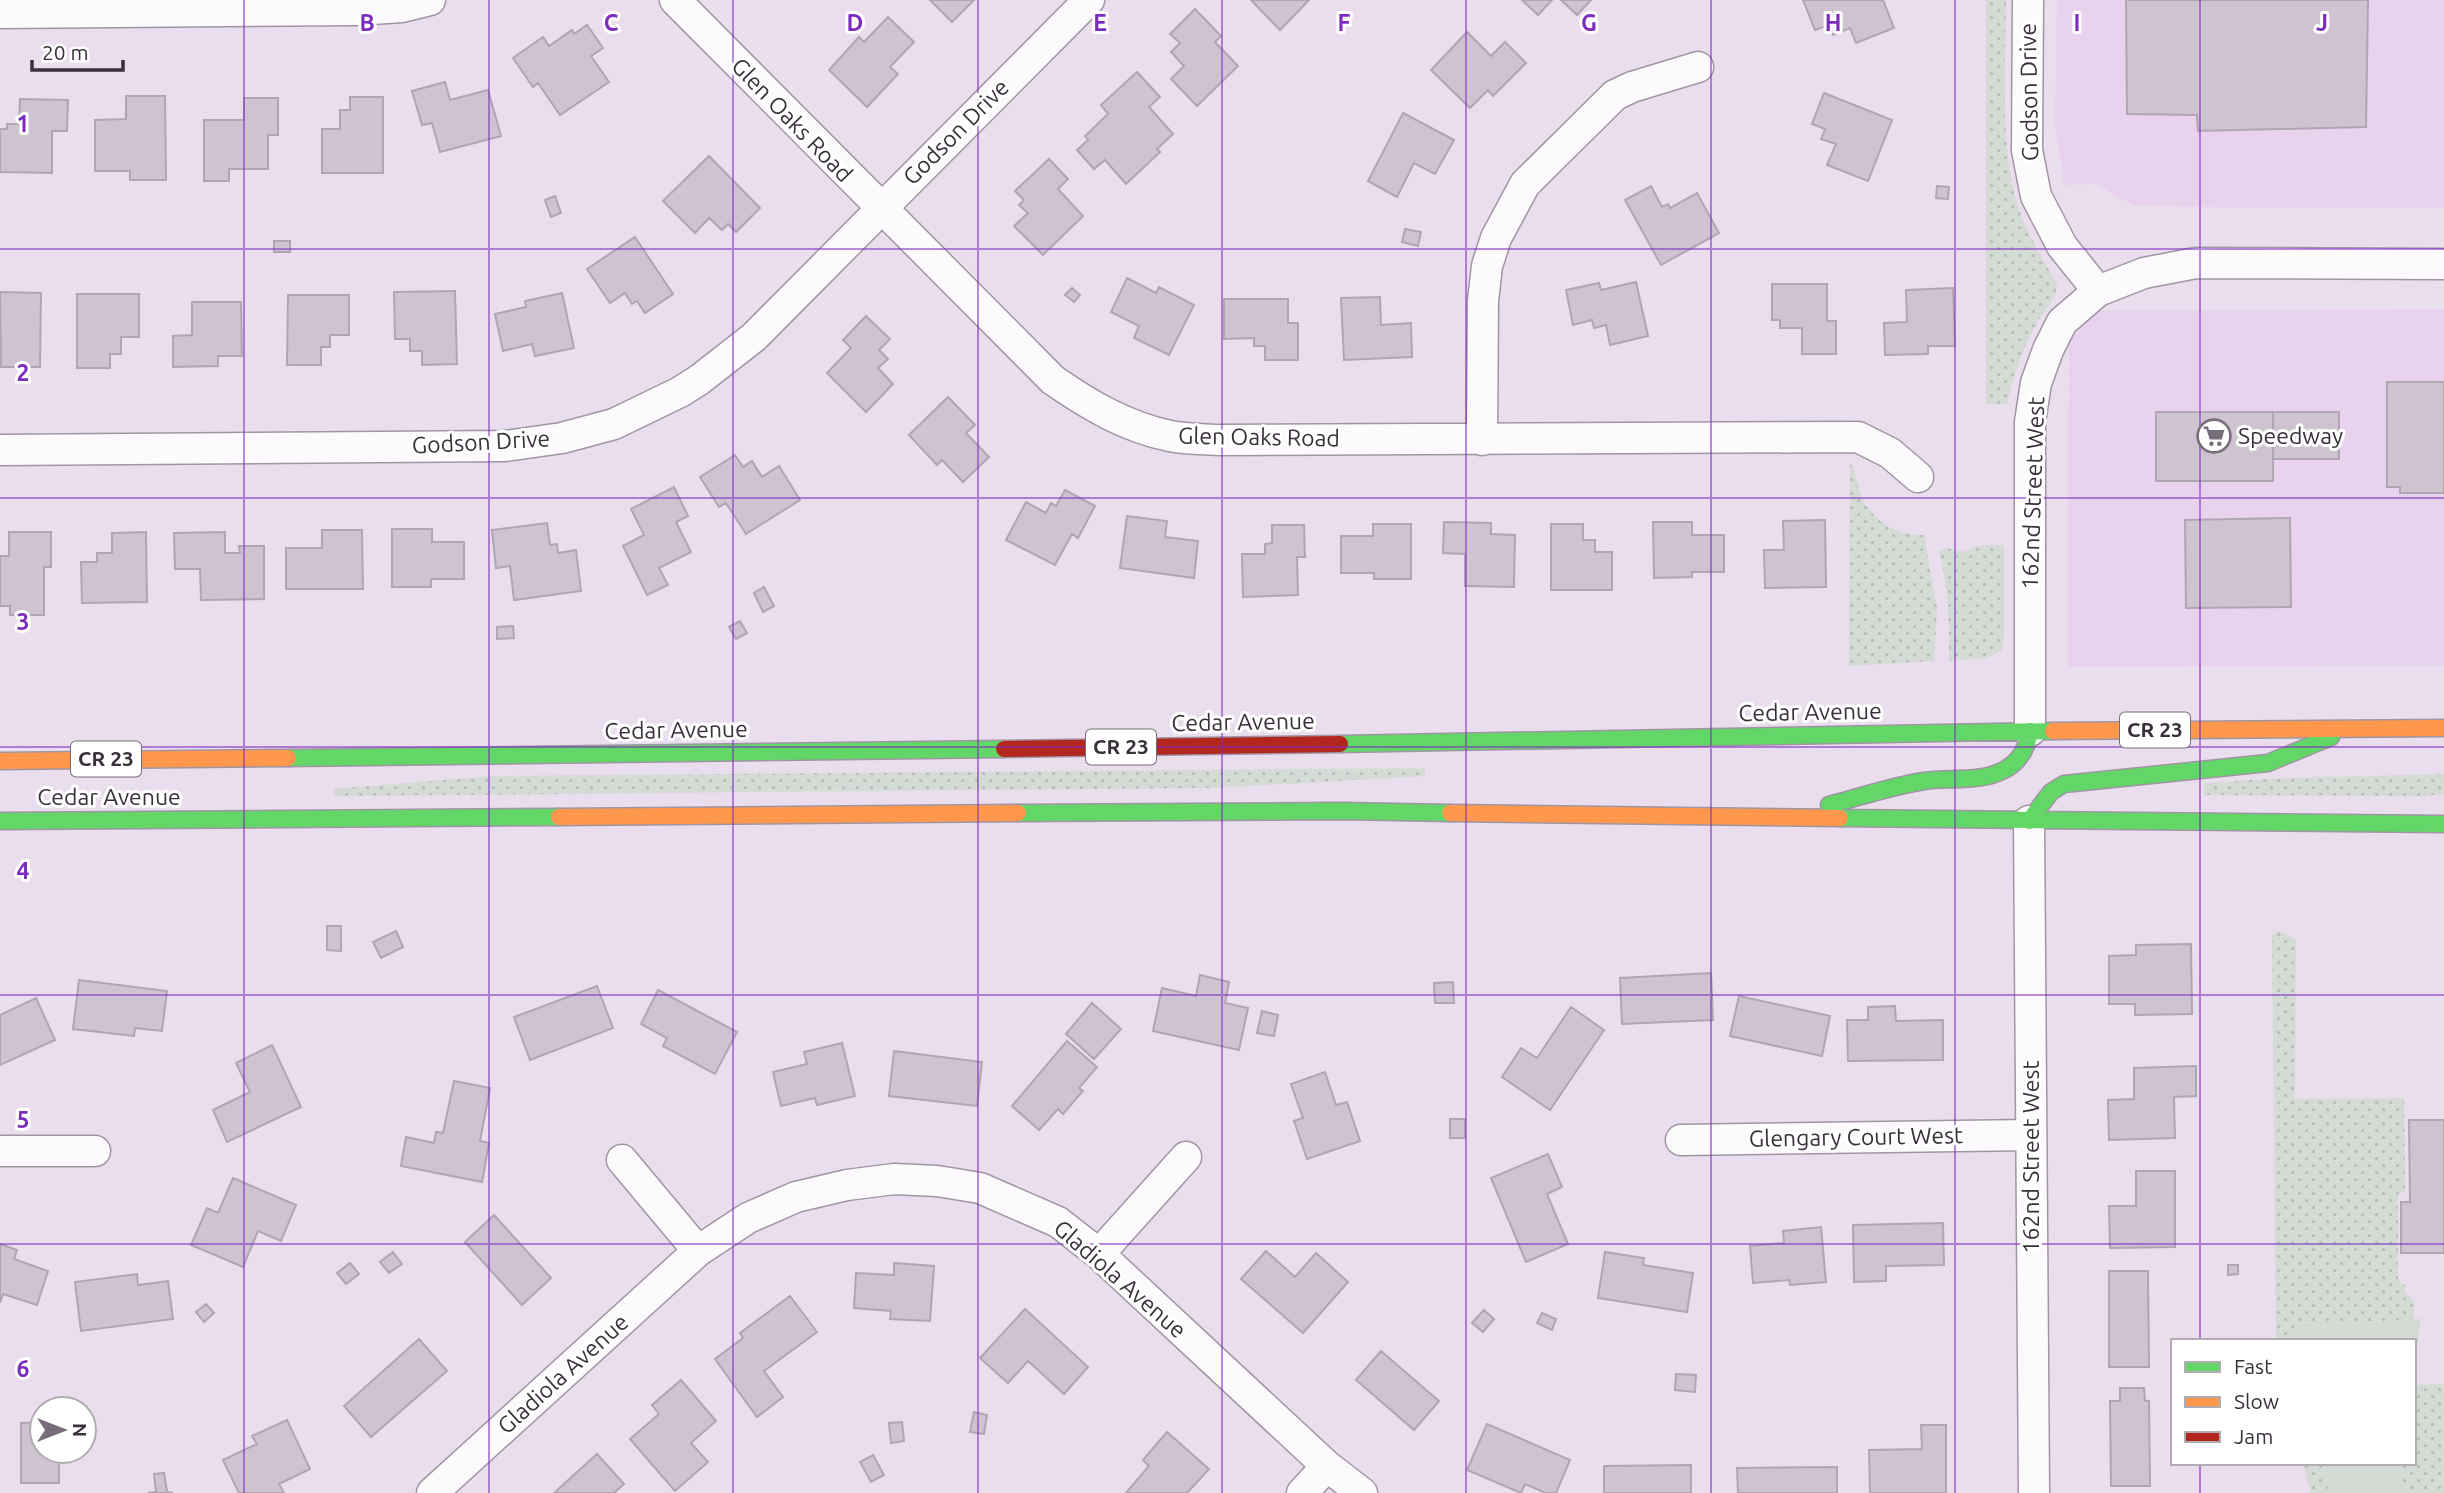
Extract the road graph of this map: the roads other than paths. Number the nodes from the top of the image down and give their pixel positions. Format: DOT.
graph roads {
  1 [pos="430,0"];
  2 [pos="675,0"];
  3 [pos="1088,0"];
  4 [pos="2028,0"];
  5 [pos="0,13"];
  6 [pos="1698,67"];
  7 [pos="880,208"];
  8 [pos="2444,264"];
  9 [pos="2098,291"];
  10 [pos="1482,440"];
  11 [pos="0,450"];
  12 [pos="1918,477"];
  13 [pos="2444,728"];
  14 [pos="2350,730"];
  15 [pos="2030,731"];
  16 [pos="0,761"];
  17 [pos="1779,818"];
  18 [pos="0,821"];
  19 [pos="2029,821"];
  20 [pos="2444,824"];
  21 [pos="2031,1135"];
  22 [pos="1681,1140"];
  23 [pos="0,1151"];
  24 [pos="95,1151"];
  25 [pos="1186,1157"];
  26 [pos="622,1160"];
  27 [pos="698,1251"];
  28 [pos="1098,1254"];
  29 [pos="1327,1466"];
  30 [pos="432,1493"];
  31 [pos="1302,1493"];
  32 [pos="1362,1493"];
  33 [pos="2034,1493"];
  1 -- 5 [label="street"];
  2 -- 7 [label="street, Glen Oaks Road"];
  3 -- 7 [label="street, Godson Drive"];
  4 -- 9 [label="street, Godson Drive"];
  6 -- 10 [label="street"];
  7 -- 10 [label="street, Glen Oaks Road"];
  7 -- 11 [label="street, Godson Drive"];
  8 -- 9 [label="street, 162nd Street West"];
  9 -- 15 [label="street, 162nd Street West"];
  10 -- 12 [label="street, Glen Oaks Road"];
  13 -- 14 [label="main road, Cedar Avenue / CR 23"];
  14 -- 15 [label="main road, Cedar Avenue / CR 23"];
  14 -- 19 [label="main road"];
  15 -- 16 [label="main road, Cedar Avenue / CR 23"];
  15 -- 17 [label="main road"];
  17 -- 18 [label="main road, Cedar Avenue"];
  17 -- 19 [label="main road, Cedar Avenue"];
  19 -- 20 [label="main road, Cedar Avenue"];
  19 -- 21 [label="street, 162nd Street West"];
  21 -- 22 [label="street, Glengary Court West"];
  21 -- 33 [label="street, 162nd Street West"];
  23 -- 24 [label="street"];
  25 -- 28 [label="street"];
  26 -- 27 [label="street"];
  27 -- 28 [label="street, Gladiola Avenue"];
  27 -- 30 [label="street, Gladiola Avenue"];
  28 -- 29 [label="street, Gladiola Avenue"];
  29 -- 31 [label="street"];
  29 -- 32 [label="street, Gladiola Avenue"];
}
